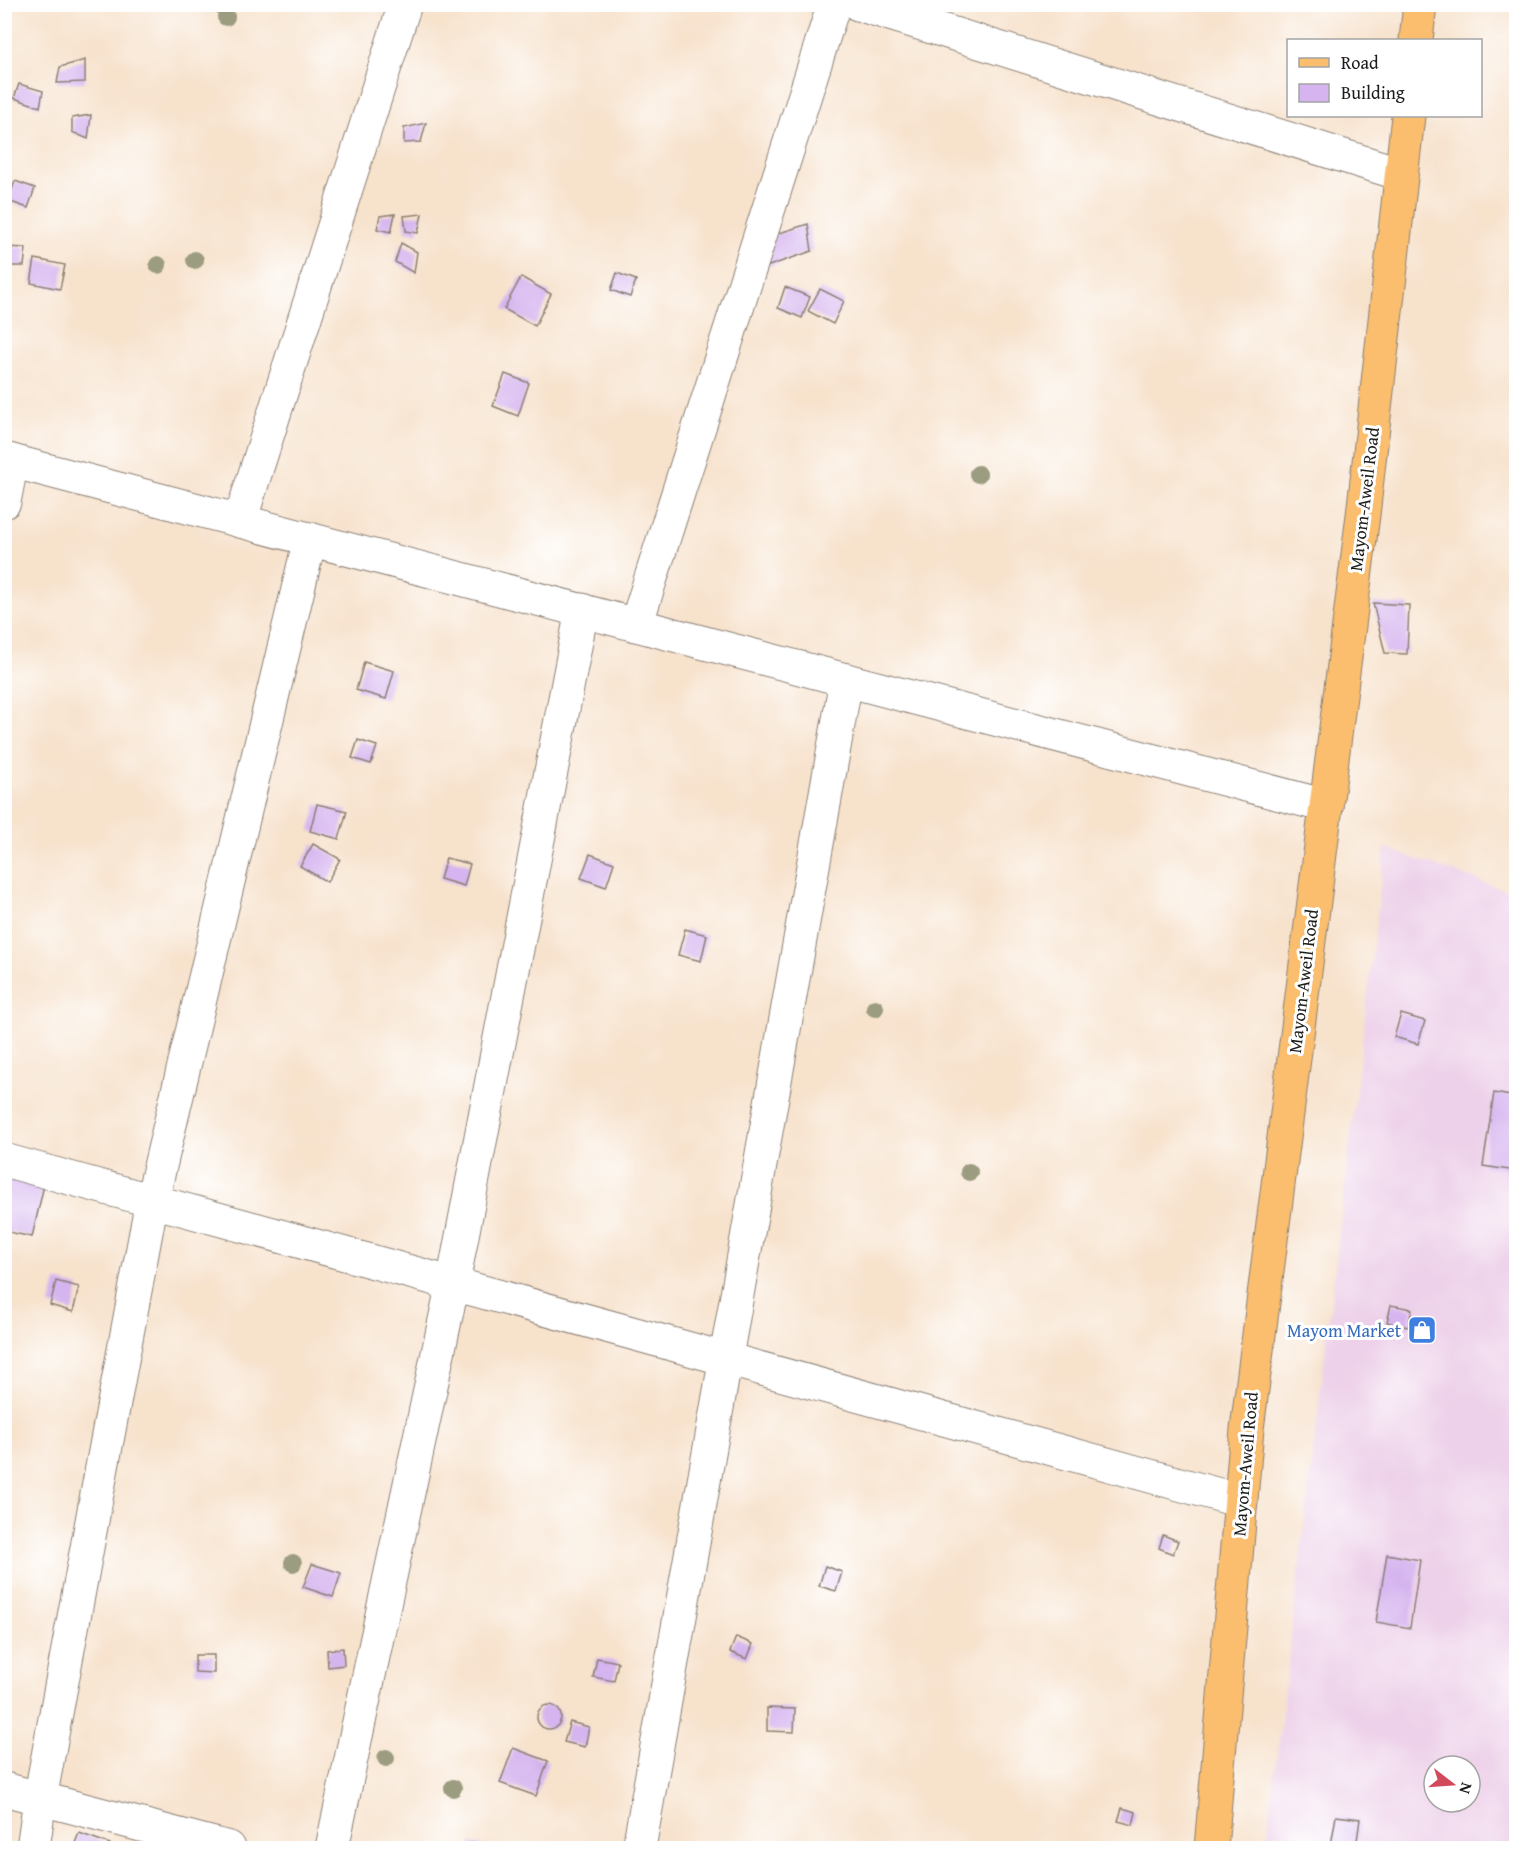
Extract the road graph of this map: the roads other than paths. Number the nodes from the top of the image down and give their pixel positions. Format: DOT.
graph roads {
  1 [pos="405,4"];
  2 [pos="834,4"];
  3 [pos="858,4"];
  4 [pos="1420,4"];
  5 [pos="1416,39"];
  6 [pos="1407,117"];
  7 [pos="1401,174"];
  8 [pos="8,460"];
  9 [pos="4,502"];
  10 [pos="240,520"];
  11 [pos="310,539"];
  12 [pos="582,610"];
  13 [pos="636,625"];
  14 [pos="846,680"];
  15 [pos="1326,806"];
  16 [pos="4,1160"];
  17 [pos="152,1200"];
  18 [pos="453,1283"];
  19 [pos="726,1359"];
  20 [pos="1241,1501"];
  21 [pos="4,1790"];
  22 [pos="40,1798"];
  23 [pos="33,1848"];
  24 [pos="229,1848"];
  25 [pos="333,1848"];
  26 [pos="639,1848"];
  27 [pos="1211,1848"];
  1 -- 10 [label="street"];
  2 -- 13 [label="street"];
  3 -- 7 [label="street"];
  4 -- 5 [label="main road"];
  6 -- 7 [label="main road, Mayom-Aweil Road"];
  7 -- 15 [label="main road, Mayom-Aweil Road"];
  8 -- 9 [label="street"];
  8 -- 10 [label="street"];
  10 -- 11 [label="street"];
  11 -- 12 [label="street"];
  11 -- 17 [label="street"];
  12 -- 13 [label="street"];
  12 -- 18 [label="street"];
  13 -- 14 [label="street"];
  14 -- 15 [label="street"];
  14 -- 19 [label="street"];
  15 -- 20 [label="main road, Mayom-Aweil Road"];
  16 -- 17 [label="street"];
  17 -- 18 [label="street"];
  17 -- 22 [label="street"];
  18 -- 19 [label="street"];
  18 -- 25 [label="street"];
  19 -- 20 [label="street"];
  19 -- 26 [label="street"];
  20 -- 27 [label="main road, Mayom-Aweil Road"];
  21 -- 22 [label="street"];
  22 -- 23 [label="street"];
  22 -- 24 [label="street"];
}
